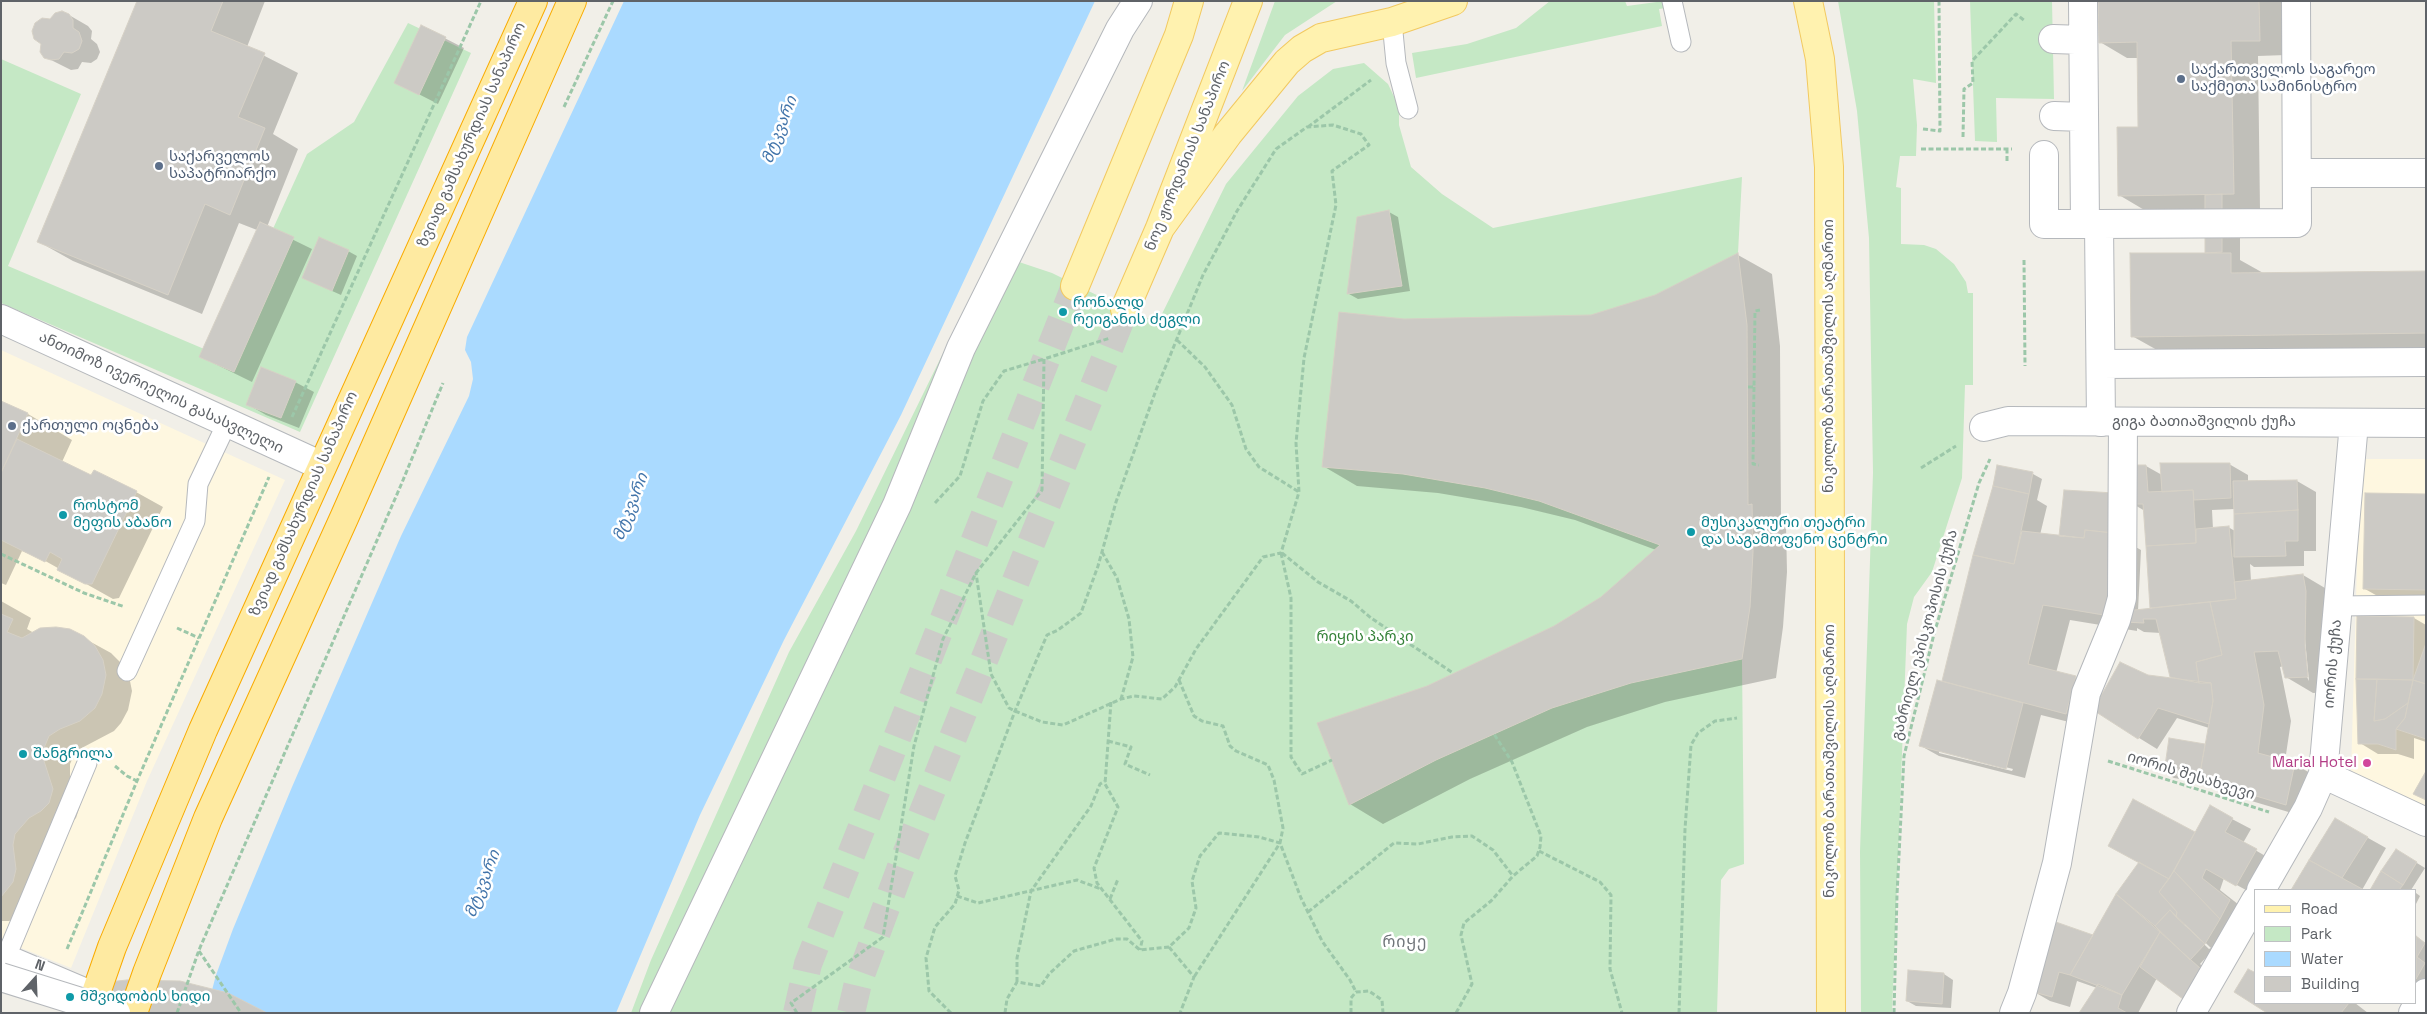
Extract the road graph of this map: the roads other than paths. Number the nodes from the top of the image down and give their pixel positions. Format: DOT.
graph roads {
  1 [pos="532,1"];
  2 [pos="572,1"];
  3 [pos="1138,1"];
  4 [pos="1189,1"];
  5 [pos="1207,1"];
  6 [pos="1248,1"];
  7 [pos="1453,1"];
  8 [pos="1672,1"];
  9 [pos="1808,1"];
  10 [pos="2083,1"];
  11 [pos="2296,1"];
  12 [pos="1392,22"];
  13 [pos="1179,36"];
  14 [pos="2053,39"];
  15 [pos="2083,40"];
  16 [pos="1680,42"];
  17 [pos="1408,109"];
  18 [pos="2054,116"];
  19 [pos="2084,117"];
  20 [pos="2044,155"];
  21 [pos="2426,172"];
  22 [pos="2297,173"];
  23 [pos="2092,224"];
  24 [pos="1160,228"];
  25 [pos="1075,286"];
  26 [pos="1125,309"];
  27 [pos="1,319"];
  28 [pos="2426,362"];
  29 [pos="2101,364"];
  30 [pos="2112,422"];
  31 [pos="227,423"];
  32 [pos="2354,423"];
  33 [pos="2426,423"];
  34 [pos="1996,424"];
  35 [pos="322,466"];
  36 [pos="2426,605"];
  37 [pos="2338,606"];
  38 [pos="127,670"];
  39 [pos="87,763"];
  40 [pos="2323,774"];
  41 [pos="2426,822"];
  42 [pos="2262,889"];
  43 [pos="2254,904"];
  44 [pos="3,963"];
  45 [pos="2426,993"];
  46 [pos="92,1002"];
  47 [pos="116,1013"];
  48 [pos="133,1013"];
  49 [pos="654,1013"];
  50 [pos="1831,1013"];
  51 [pos="2014,1013"];
  52 [pos="2192,1013"];
  53 [pos="2413,1013"];
  1 -- 35 [label="highway, ზვიად გამსახურდიას სანაპირო"];
  2 -- 48 [label="highway"];
  3 -- 49 [label="street"];
  4 -- 13 [label="main road"];
  5 -- 13 [label="main road"];
  6 -- 24 [label="main road, ნოე ჟორდანიას სანაპირო"];
  7 -- 12 [label="main road"];
  8 -- 16 [label="lane"];
  9 -- 50 [label="main road, ნიკოლოზ ბარათაშვილის აღმართი"];
  10 -- 15 [label="street"];
  11 -- 22 [label="street"];
  12 -- 17 [label="lane"];
  12 -- 24 [label="main road"];
  13 -- 25 [label="main road"];
  14 -- 15 [label="street"];
  15 -- 19 [label="street"];
  18 -- 19 [label="street"];
  19 -- 23 [label="street"];
  20 -- 23 [label="street"];
  21 -- 22 [label="street"];
  22 -- 23 [label="street"];
  23 -- 29 [label="street"];
  24 -- 26 [label="main road, ნოე ჟორდანიას სანაპირო"];
  27 -- 31 [label="street, ანთიმოზ ივერიელის გასასვლელი"];
  28 -- 29 [label="street"];
  29 -- 30 [label="street"];
  30 -- 32 [label="street, გიგა ბათიაშვილის ქუჩა"];
  30 -- 34 [label="street, გიგა ბათიაშვილის ქუჩა"];
  30 -- 51 [label="street"];
  31 -- 35 [label="street, ანთიმოზ ივერიელის გასასვლელი"];
  31 -- 38 [label="lane"];
  32 -- 33 [label="street, გიგა ბათიაშვილის ქუჩა"];
  32 -- 37 [label="street, იორის ქუჩა"];
  35 -- 46 [label="highway, ზვიად გამსახურდიას სანაპირო"];
  36 -- 37 [label="lane"];
  37 -- 40 [label="street, იორის ქუჩა"];
  39 -- 44 [label="lane"];
  40 -- 41 [label="street"];
  40 -- 42 [label="street, იორის ქუჩა"];
  43 -- 52 [label="street"];
  44 -- 46 [label="lane"];
  44 -- 47 [label="street, bridge"];
  45 -- 53 [label="street"];
}
